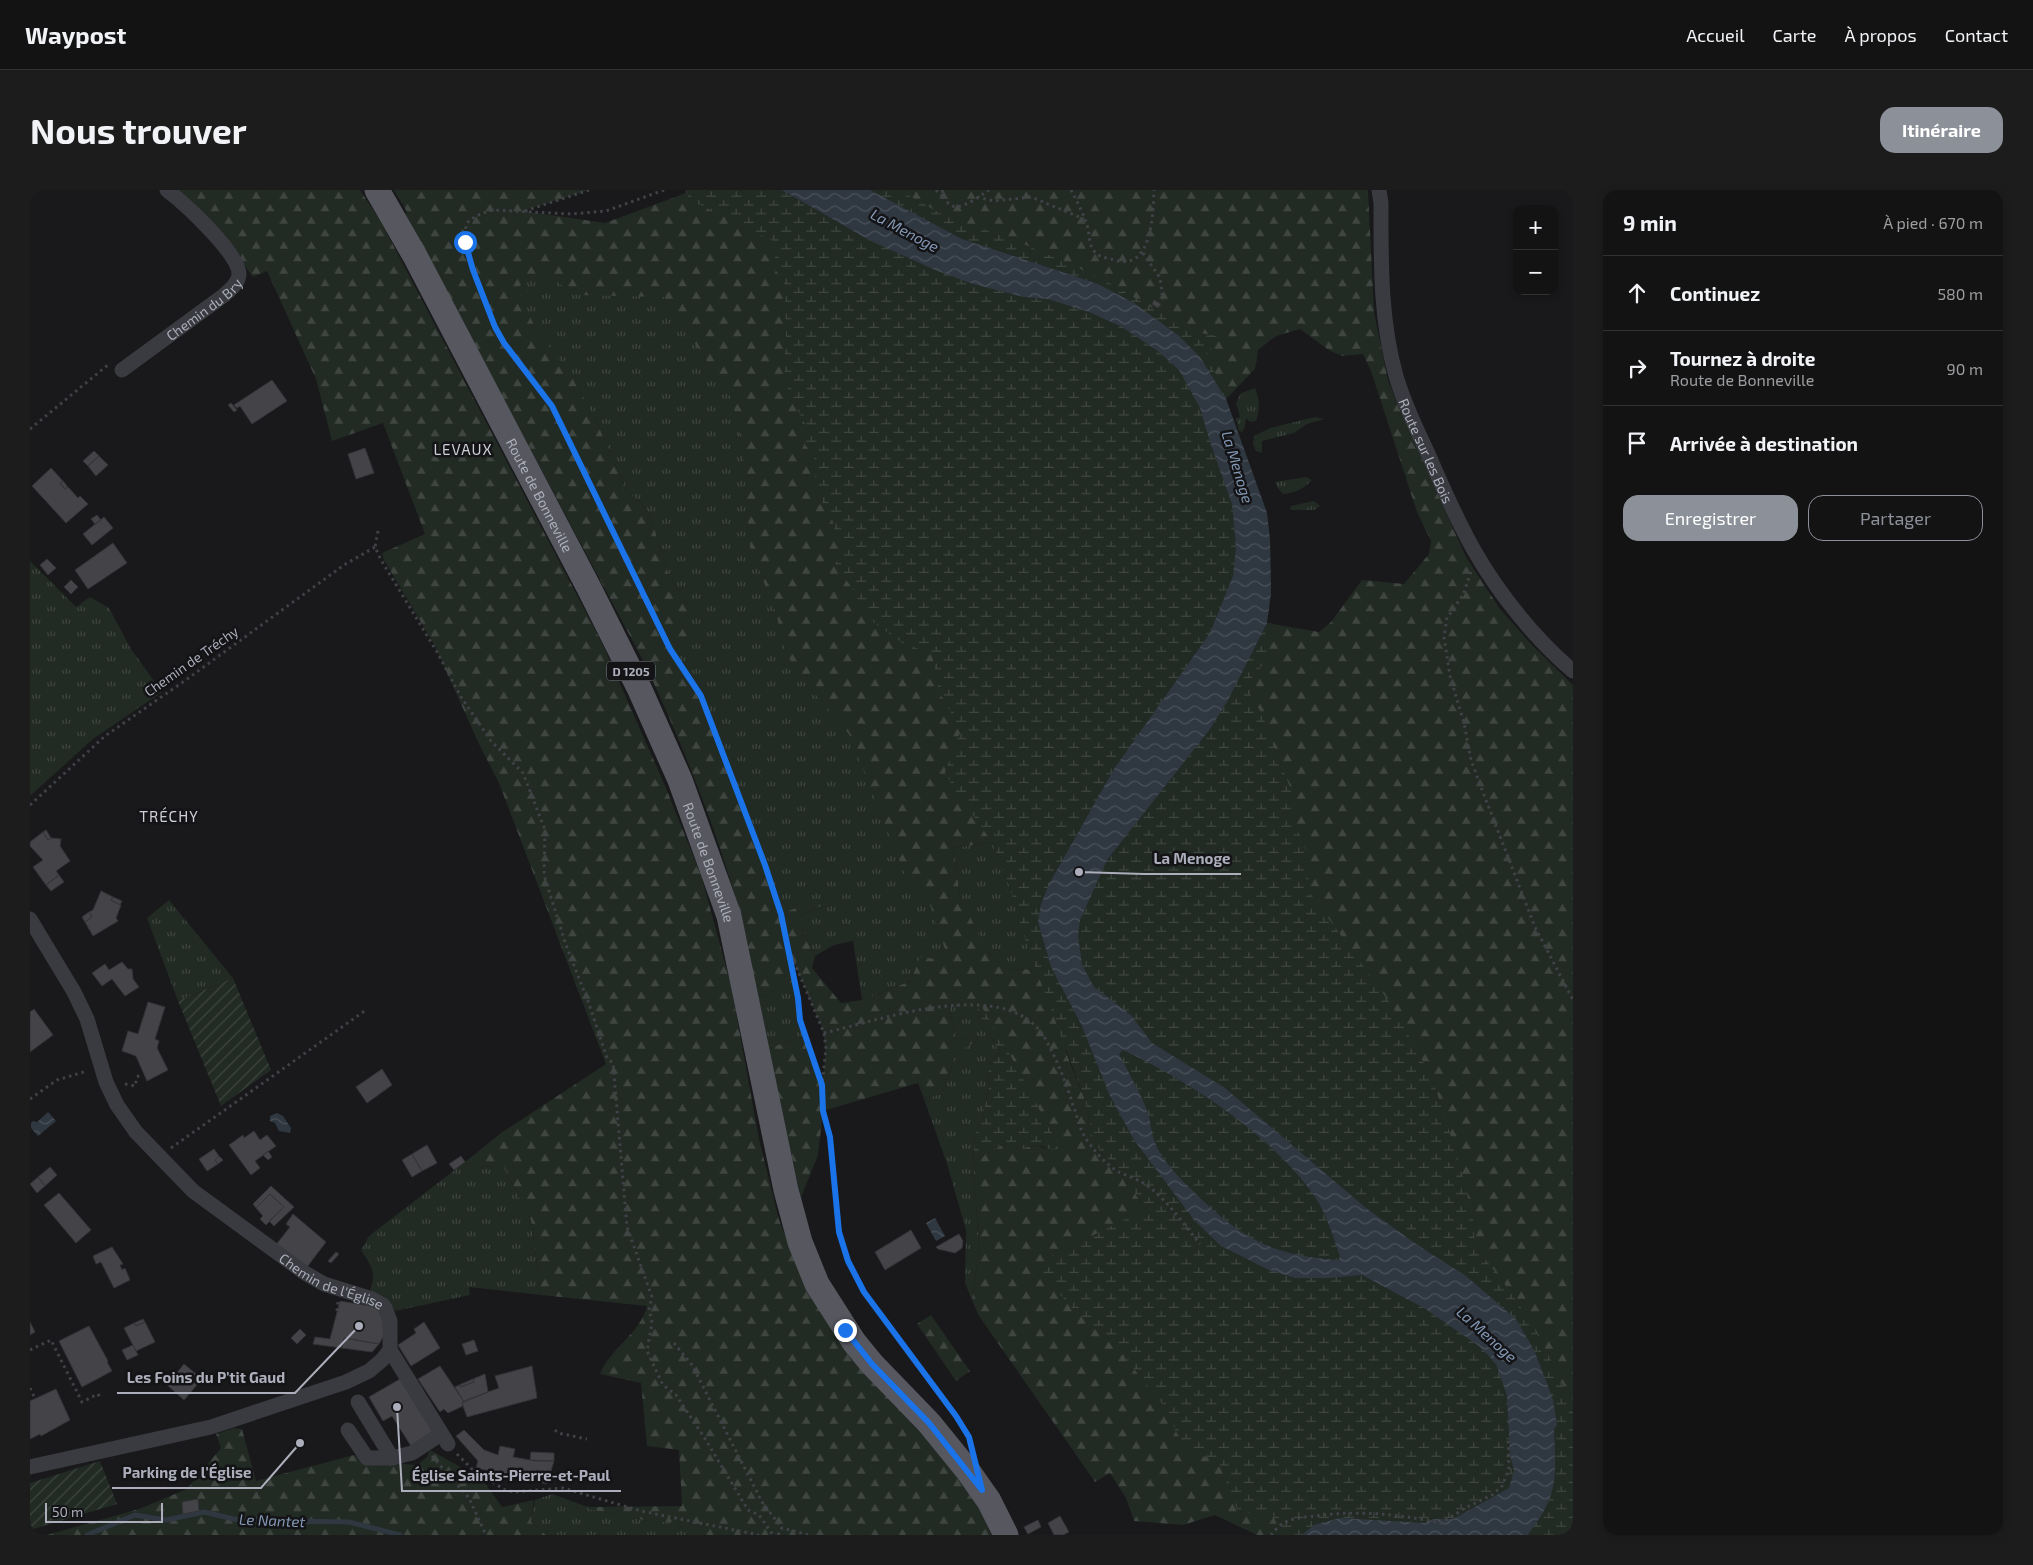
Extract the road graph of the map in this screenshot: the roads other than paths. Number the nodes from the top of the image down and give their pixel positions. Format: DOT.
graph roads {
  1 [pos="167,190"];
  2 [pos="377,190"];
  3 [pos="1379,190"];
  4 [pos="122,370"];
  5 [pos="1573,671"];
  6 [pos="30,919"];
  7 [pos="390,1350"];
  8 [pos="358,1402"];
  9 [pos="348,1430"];
  10 [pos="392,1458"];
  11 [pos="30,1467"];
  12 [pos="1006,1535"];
  1 -- 4 [label="street, Chemin du Bry"];
  2 -- 12 [label="main road, Route de Bonneville / D 1205"];
  3 -- 5 [label="street, Route sur les Bois"];
  6 -- 7 [label="street, Chemin de l'Église"];
  7 -- 10 [label="street"];
  7 -- 11 [label="street"];
  8 -- 10 [label="street"];
  9 -- 10 [label="street"];
}
